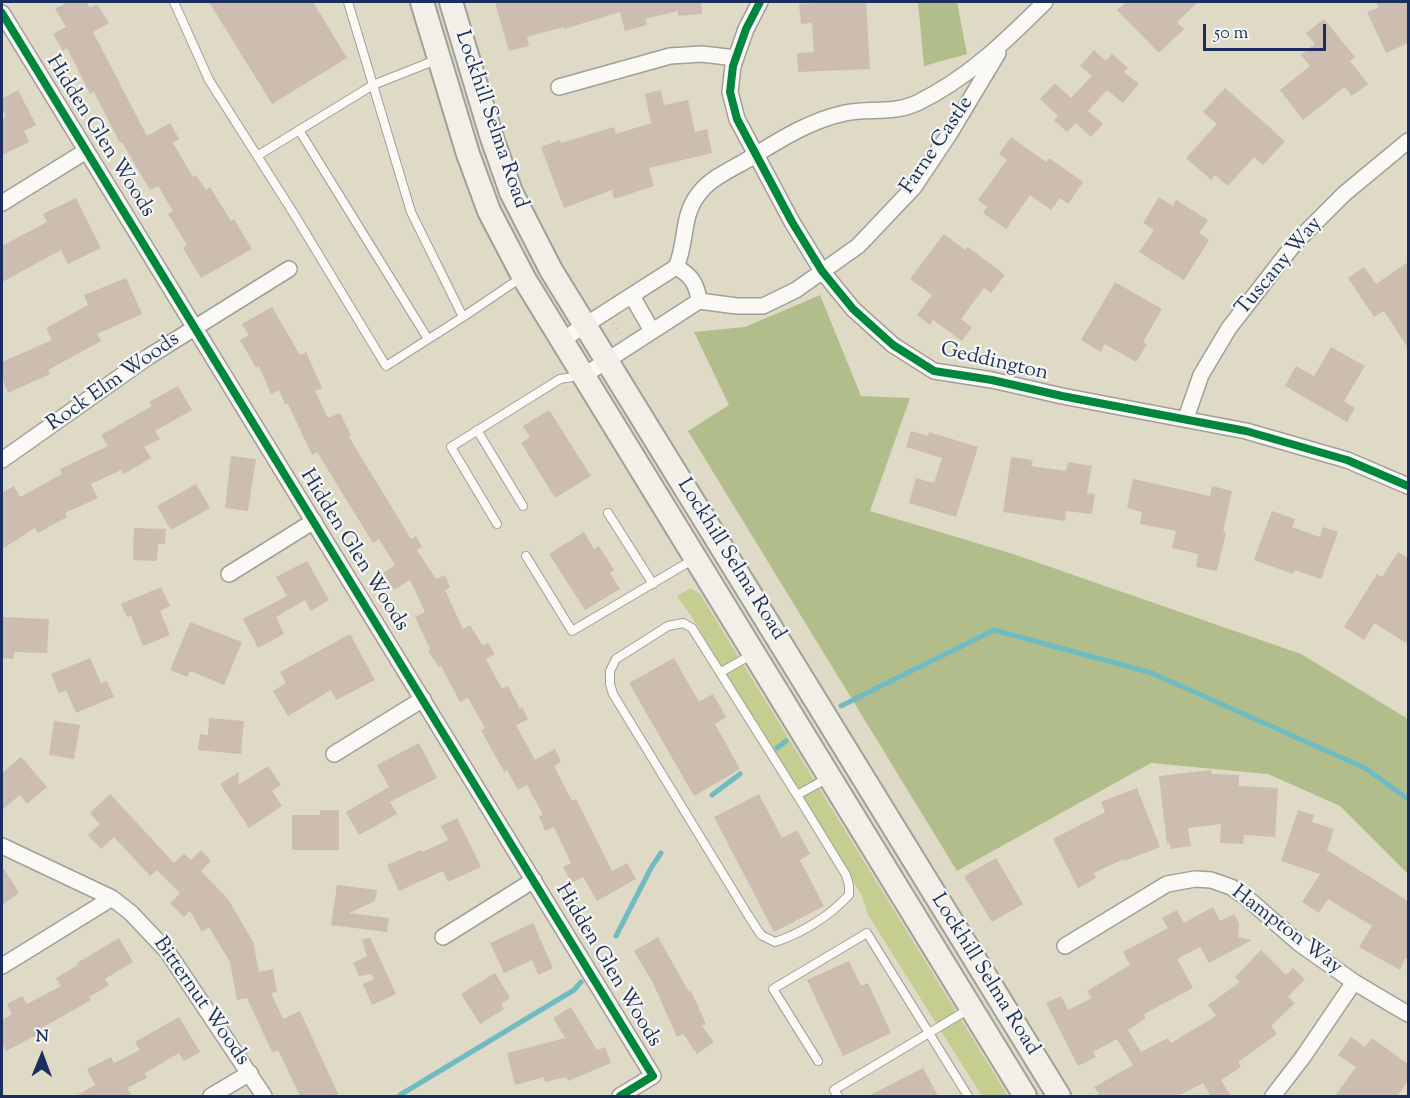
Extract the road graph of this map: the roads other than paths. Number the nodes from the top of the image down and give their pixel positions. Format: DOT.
graph roads {
  1 [pos="174,2"];
  2 [pos="348,2"];
  3 [pos="422,2"];
  4 [pos="451,2"];
  5 [pos="760,2"];
  6 [pos="1045,2"];
  7 [pos="2,13"];
  8 [pos="1002,45"];
  9 [pos="466,51"];
  10 [pos="439,58"];
  11 [pos="736,58"];
  12 [pos="373,85"];
  13 [pos="559,87"];
  14 [pos="299,130"];
  15 [pos="1408,141"];
  16 [pos="86,151"];
  17 [pos="755,155"];
  18 [pos="257,156"];
  19 [pos="2,203"];
  20 [pos="676,267"];
  21 [pos="289,269"];
  22 [pos="822,271"];
  23 [pos="523,276"];
  24 [pos="632,296"];
  25 [pos="699,301"];
  26 [pos="463,317"];
  27 [pos="585,324"];
  28 [pos="195,327"];
  29 [pos="652,331"];
  30 [pos="428,339"];
  31 [pos="562,340"];
  32 [pos="607,360"];
  33 [pos="584,376"];
  34 [pos="1186,418"];
  35 [pos="477,430"];
  36 [pos="2,460"];
  37 [pos="1408,486"];
  38 [pos="523,506"];
  39 [pos="608,513"];
  40 [pos="314,521"];
  41 [pos="497,524"];
  42 [pos="526,556"];
  43 [pos="696,558"];
  44 [pos="229,574"];
  45 [pos="653,584"];
  46 [pos="778,638"];
  47 [pos="754,654"];
  48 [pos="721,672"];
  49 [pos="423,699"];
  50 [pos="334,754"];
  51 [pos="830,777"];
  52 [pos="797,795"];
  53 [pos="2,846"];
  54 [pos="534,880"];
  55 [pos="112,898"];
  56 [pos="443,937"];
  57 [pos="1065,946"];
  58 [pos="2,966"];
  59 [pos="1354,982"];
  60 [pos="995,994"];
  61 [pos="971,1008"];
  62 [pos="1408,1014"];
  63 [pos="930,1034"];
  64 [pos="818,1061"];
  65 [pos="250,1072"];
  66 [pos="211,1096"];
  67 [pos="264,1096"];
  68 [pos="620,1096"];
  69 [pos="838,1096"];
  70 [pos="968,1096"];
  71 [pos="1025,1096"];
  72 [pos="1059,1096"];
  73 [pos="1273,1096"];
  1 -- 18 [label="lane"];
  2 -- 12 [label="lane"];
  3 -- 10 [label="main road, Lockhill Selma Road"];
  4 -- 9 [label="main road, Lockhill Selma Road"];
  5 -- 11 [label="street, Geddington"];
  6 -- 8 [label="street, Farne Castle"];
  7 -- 16 [label="street, Hidden Glen Woods"];
  8 -- 17 [label="street, Farne Castle"];
  8 -- 22 [label="street, Farne Castle"];
  9 -- 10 [label="street"];
  9 -- 27 [label="main road, Lockhill Selma Road"];
  10 -- 12 [label="lane"];
  10 -- 23 [label="main road, Lockhill Selma Road"];
  11 -- 13 [label="street"];
  11 -- 17 [label="street, Geddington"];
  12 -- 14 [label="lane"];
  12 -- 26 [label="lane"];
  14 -- 18 [label="lane"];
  14 -- 30 [label="lane"];
  15 -- 34 [label="street, Tuscany Way"];
  16 -- 19 [label="street"];
  16 -- 28 [label="street, Hidden Glen Woods"];
  17 -- 20 [label="street, Farne Castle"];
  17 -- 22 [label="street, Geddington"];
  18 -- 30 [label="lane"];
  20 -- 24 [label="street"];
  20 -- 25 [label="street"];
  21 -- 28 [label="street, Rock Elm Woods"];
  22 -- 25 [label="street, Farne Castle"];
  22 -- 34 [label="street, Geddington"];
  23 -- 26 [label="lane"];
  23 -- 31 [label="main road, Lockhill Selma Road"];
  24 -- 27 [label="street"];
  24 -- 29 [label="street"];
  25 -- 29 [label="street"];
  26 -- 30 [label="lane"];
  27 -- 31 [label="street"];
  27 -- 32 [label="main road, Lockhill Selma Road"];
  28 -- 36 [label="street, Rock Elm Woods"];
  28 -- 40 [label="street, Hidden Glen Woods"];
  29 -- 32 [label="street"];
  31 -- 33 [label="main road, Lockhill Selma Road"];
  32 -- 33 [label="street"];
  32 -- 46 [label="main road, Lockhill Selma Road"];
  33 -- 35 [label="lane"];
  33 -- 43 [label="main road, Lockhill Selma Road"];
  34 -- 37 [label="street, Geddington"];
  35 -- 38 [label="lane"];
  35 -- 41 [label="lane"];
  39 -- 45 [label="lane"];
  40 -- 44 [label="street"];
  40 -- 49 [label="street, Hidden Glen Woods"];
  42 -- 45 [label="lane"];
  43 -- 45 [label="lane"];
  43 -- 47 [label="main road, Lockhill Selma Road"];
  46 -- 47 [label="street"];
  46 -- 60 [label="main road, Lockhill Selma Road"];
  47 -- 48 [label="lane"];
  47 -- 51 [label="main road, Lockhill Selma Road"];
  48 -- 52 [label="lane"];
  48 -- 52 [label="lane"];
  49 -- 50 [label="street"];
  49 -- 54 [label="street, Hidden Glen Woods"];
  51 -- 52 [label="lane"];
  51 -- 61 [label="main road, Lockhill Selma Road"];
  53 -- 55 [label="street, Bitternut Woods"];
  54 -- 56 [label="street"];
  54 -- 68 [label="street, Hidden Glen Woods"];
  55 -- 58 [label="street"];
  55 -- 65 [label="street, Bitternut Woods"];
  57 -- 59 [label="street, Hampton Way"];
  59 -- 62 [label="street, Hampton Way"];
  59 -- 73 [label="street"];
  60 -- 61 [label="street"];
  60 -- 72 [label="main road, Lockhill Selma Road"];
  61 -- 63 [label="lane"];
  61 -- 71 [label="main road, Lockhill Selma Road"];
  63 -- 64 [label="lane"];
  63 -- 69 [label="lane"];
  63 -- 70 [label="lane"];
  65 -- 66 [label="street"];
  65 -- 67 [label="street, Bitternut Woods"];
}
